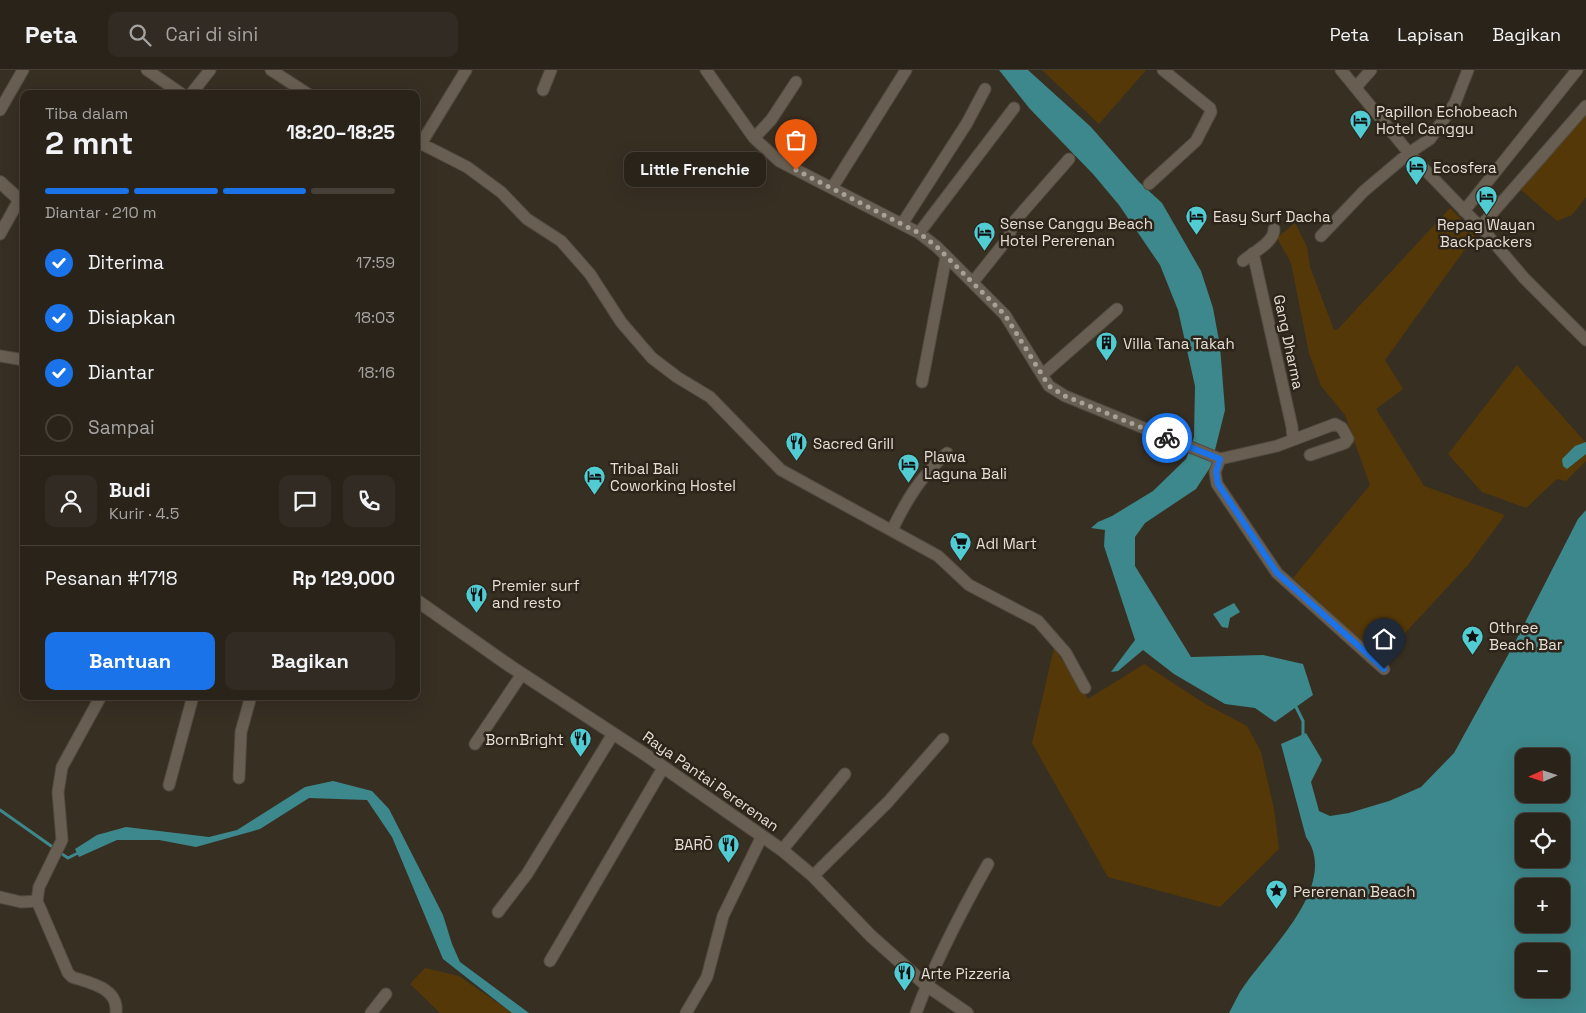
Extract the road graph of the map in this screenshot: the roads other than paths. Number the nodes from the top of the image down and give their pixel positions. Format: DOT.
graph roads {
  1 [pos="23,70"];
  2 [pos="146,70"];
  3 [pos="210,70"];
  4 [pos="271,70"];
  5 [pos="466,70"];
  6 [pos="551,70"];
  7 [pos="706,70"];
  8 [pos="906,70"];
  9 [pos="1163,70"];
  10 [pos="1341,70"];
  11 [pos="1371,70"];
  12 [pos="1468,70"];
  13 [pos="1577,70"];
  14 [pos="796,82"];
  15 [pos="1356,87"];
  16 [pos="985,89"];
  17 [pos="176,90"];
  18 [pos="194,90"];
  19 [pos="302,90"];
  20 [pos="543,90"];
  21 [pos="1586,106"];
  22 [pos="1014,108"];
  23 [pos="0,110"];
  24 [pos="754,138"];
  25 [pos="420,140"];
  26 [pos="420,143"];
  27 [pos="1409,153"];
  28 [pos="1070,158"];
  29 [pos="0,182"];
  30 [pos="1149,184"];
  31 [pos="832,188"];
  32 [pos="20,201"];
  33 [pos="20,204"];
  34 [pos="1464,211"];
  35 [pos="902,224"];
  36 [pos="1274,229"];
  37 [pos="1482,229"];
  38 [pos="919,233"];
  39 [pos="0,234"];
  40 [pos="1321,236"];
  41 [pos="1253,252"];
  42 [pos="946,257"];
  43 [pos="1243,261"];
  44 [pos="973,282"];
  45 [pos="1117,310"];
  46 [pos="1586,340"];
  47 [pos="0,356"];
  48 [pos="20,359"];
  49 [pos="1042,375"];
  50 [pos="922,382"];
  51 [pos="1293,439"];
  52 [pos="947,453"];
  53 [pos="1310,455"];
  54 [pos="1218,458"];
  55 [pos="892,530"];
  56 [pos="420,603"];
  57 [pos="1384,669"];
  58 [pos="522,674"];
  59 [pos="1084,688"];
  60 [pos="99,700"];
  61 [pos="192,700"];
  62 [pos="250,700"];
  63 [pos="613,734"];
  64 [pos="943,739"];
  65 [pos="475,744"];
  66 [pos="663,768"];
  67 [pos="845,774"];
  68 [pos="238,778"];
  69 [pos="169,785"];
  70 [pos="762,836"];
  71 [pos="782,850"];
  72 [pos="988,864"];
  73 [pos="813,876"];
  74 [pos="0,897"];
  75 [pos="37,901"];
  76 [pos="498,912"];
  77 [pos="550,962"];
  78 [pos="926,985"];
  79 [pos="386,994"];
  80 [pos="116,1013"];
  81 [pos="371,1013"];
  82 [pos="686,1013"];
  83 [pos="916,1013"];
  84 [pos="967,1013"];
  1 -- 23 [label="street"];
  2 -- 17 [label="street"];
  3 -- 18 [label="street"];
  4 -- 19 [label="street"];
  5 -- 25 [label="street"];
  6 -- 20 [label="street"];
  7 -- 24 [label="street"];
  8 -- 31 [label="street"];
  9 -- 30 [label="street"];
  10 -- 15 [label="street"];
  11 -- 15 [label="street"];
  12 -- 27 [label="street"];
  13 -- 34 [label="street"];
  14 -- 24 [label="street"];
  15 -- 27 [label="street"];
  16 -- 35 [label="street"];
  21 -- 37 [label="street"];
  22 -- 38 [label="street"];
  24 -- 31 [label="street"];
  26 -- 55 [label="street"];
  27 -- 34 [label="street"];
  27 -- 40 [label="street"];
  28 -- 44 [label="street"];
  29 -- 32 [label="street"];
  31 -- 35 [label="street"];
  33 -- 39 [label="street"];
  34 -- 37 [label="street"];
  35 -- 38 [label="street"];
  36 -- 41 [label="street"];
  37 -- 46 [label="street"];
  38 -- 42 [label="street"];
  41 -- 43 [label="street"];
  41 -- 51 [label="street, Gang Dharma"];
  42 -- 44 [label="street"];
  42 -- 50 [label="street"];
  44 -- 49 [label="street"];
  45 -- 49 [label="street"];
  47 -- 48 [label="street"];
  49 -- 54 [label="street"];
  51 -- 53 [label="street"];
  51 -- 54 [label="street"];
  52 -- 55 [label="street"];
  54 -- 57 [label="street"];
  55 -- 59 [label="street"];
  56 -- 58 [label="street, Raya Pantai Pererenan"];
  58 -- 63 [label="street, Raya Pantai Pererenan"];
  58 -- 65 [label="street"];
  60 -- 75 [label="street"];
  61 -- 69 [label="street"];
  62 -- 68 [label="street"];
  63 -- 66 [label="street, Raya Pantai Pererenan"];
  63 -- 76 [label="street"];
  64 -- 73 [label="street"];
  66 -- 70 [label="street, Raya Pantai Pererenan"];
  66 -- 77 [label="street"];
  67 -- 71 [label="street"];
  70 -- 71 [label="street, Raya Pantai Pererenan"];
  70 -- 82 [label="street"];
  71 -- 73 [label="street, Raya Pantai Pererenan"];
  72 -- 78 [label="street"];
  73 -- 78 [label="street, Raya Pantai Pererenan"];
  74 -- 75 [label="street"];
  75 -- 80 [label="street"];
  78 -- 83 [label="street"];
  78 -- 84 [label="street, Raya Pantai Pererenan"];
  79 -- 81 [label="street"];
}
